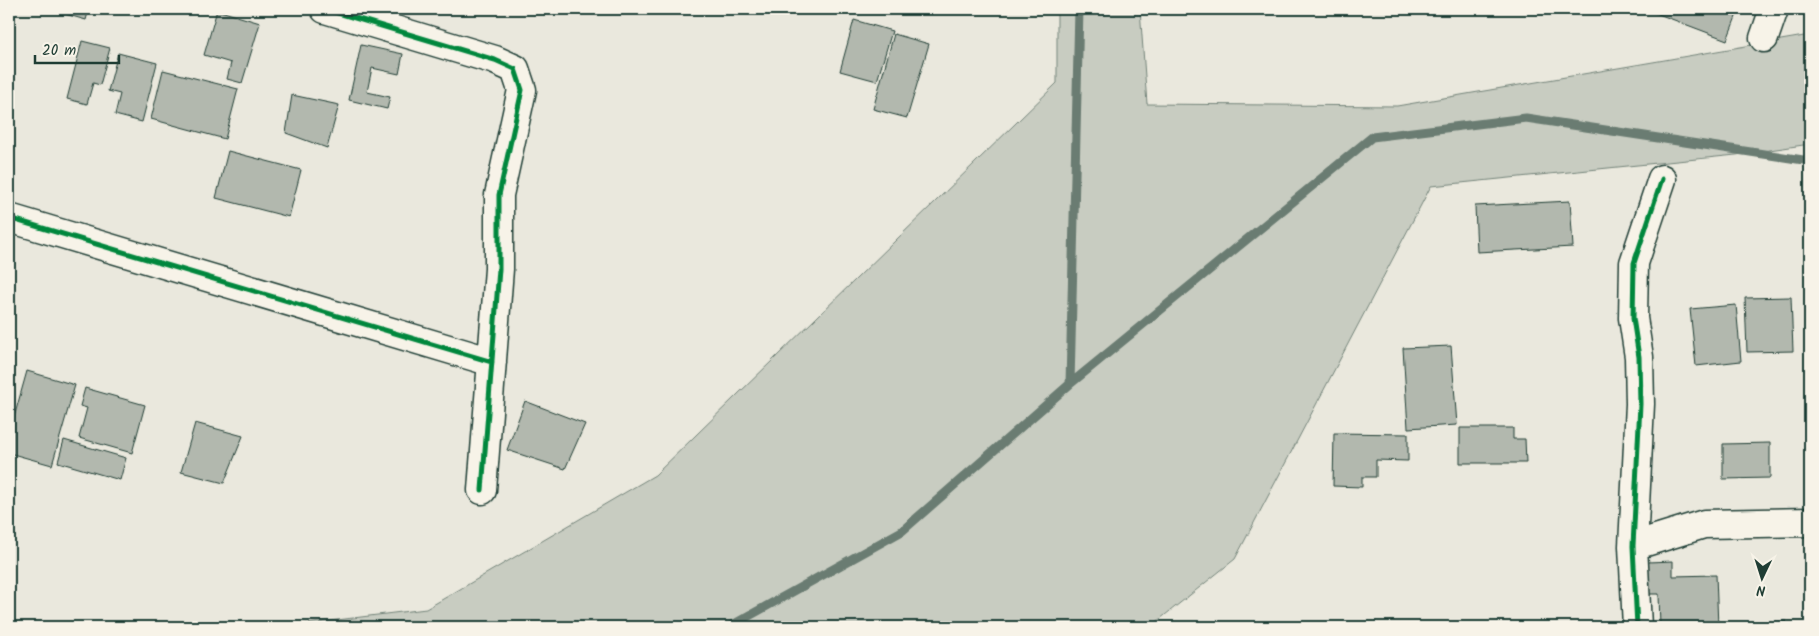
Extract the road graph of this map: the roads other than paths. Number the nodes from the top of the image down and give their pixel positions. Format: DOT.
graph roads {
  1 [pos="325,9"];
  2 [pos="1774,9"];
  3 [pos="1764,38"];
  4 [pos="1662,179"];
  5 [pos="9,218"];
  6 [pos="492,362"];
  7 [pos="482,490"];
  8 [pos="1810,522"];
  9 [pos="1633,546"];
  10 [pos="1637,627"];
  1 -- 6 [label="street"];
  2 -- 3 [label="street"];
  4 -- 9 [label="street"];
  5 -- 6 [label="street"];
  6 -- 7 [label="street"];
  8 -- 9 [label="street"];
  9 -- 10 [label="street"];
}
